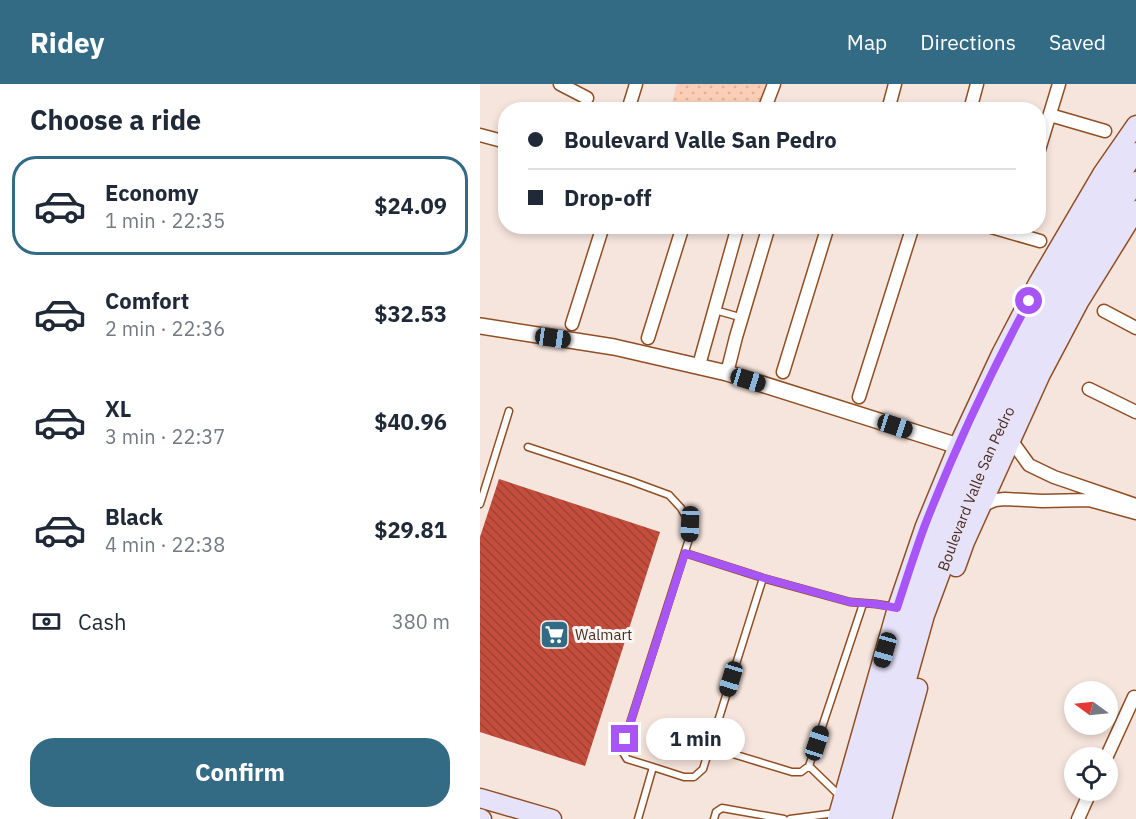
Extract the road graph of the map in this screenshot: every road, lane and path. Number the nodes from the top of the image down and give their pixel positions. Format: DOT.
graph roads {
  1 [pos="560,84"];
  2 [pos="636,84"];
  3 [pos="774,84"];
  4 [pos="895,84"];
  5 [pos="978,84"];
  6 [pos="1059,84"];
  7 [pos="587,98"];
  8 [pos="630,102"];
  9 [pos="767,102"];
  10 [pos="890,102"];
  11 [pos="972,102"];
  12 [pos="1050,115"];
  13 [pos="1136,125"];
  14 [pos="1046,128"];
  15 [pos="1105,131"];
  16 [pos="480,135"];
  17 [pos="498,140"];
  18 [pos="1136,152"];
  19 [pos="1136,181"];
  20 [pos="1136,210"];
  21 [pos="600,234"];
  22 [pos="680,234"];
  23 [pos="736,234"];
  24 [pos="767,234"];
  25 [pos="826,234"];
  26 [pos="910,234"];
  27 [pos="1024,234"];
  28 [pos="1040,241"];
  29 [pos="715,310"];
  30 [pos="1104,311"];
  31 [pos="742,318"];
  32 [pos="572,324"];
  33 [pos="480,326"];
  34 [pos="1136,328"];
  35 [pos="648,338"];
  36 [pos="699,365"];
  37 [pos="783,372"];
  38 [pos="727,373"];
  39 [pos="1089,389"];
  40 [pos="859,398"];
  41 [pos="509,411"];
  42 [pos="1136,412"];
  43 [pos="1011,440"];
  44 [pos="958,446"];
  45 [pos="528,447"];
  46 [pos="480,504"];
  47 [pos="981,506"];
  48 [pos="1136,506"];
  49 [pos="1136,513"];
  50 [pos="685,553"];
  51 [pos="764,578"];
  52 [pos="863,604"];
  53 [pos="897,608"];
  54 [pos="1134,697"];
  55 [pos="710,747"];
  56 [pos="1111,747"];
  57 [pos="809,766"];
  58 [pos="653,767"];
  59 [pos="480,798"];
  60 [pos="1086,801"];
  61 [pos="843,812"];
  62 [pos="552,819"];
  63 [pos="638,819"];
  64 [pos="714,819"];
  65 [pos="784,819"];
  66 [pos="790,819"];
  67 [pos="868,819"];
  68 [pos="882,819"];
  69 [pos="1078,819"];
  1 -- 7 [label="street"];
  2 -- 8 [label="street"];
  3 -- 9 [label="street"];
  4 -- 10 [label="street"];
  5 -- 11 [label="street"];
  6 -- 12 [label="street"];
  12 -- 14 [label="street"];
  12 -- 15 [label="street"];
  13 -- 44 [label="main road, Boulevard Valle San Pedro"];
  16 -- 17 [label="street"];
  18 -- 61 [label="main road, Boulevard Valle San Pedro"];
  19 -- 67 [label="main road, Boulevard Valle San Pedro"];
  20 -- 43 [label="main road, Boulevard Valle San Pedro"];
  21 -- 32 [label="street"];
  22 -- 35 [label="street"];
  23 -- 29 [label="street"];
  24 -- 31 [label="street"];
  25 -- 37 [label="street"];
  26 -- 40 [label="street"];
  27 -- 28 [label="street"];
  29 -- 31 [label="lane"];
  29 -- 36 [label="street"];
  30 -- 34 [label="street"];
  31 -- 38 [label="street"];
  33 -- 36 [label="street"];
  36 -- 38 [label="street"];
  38 -- 44 [label="street"];
  39 -- 42 [label="street"];
  41 -- 46 [label="lane"];
  43 -- 47 [label="main road, Boulevard Valle San Pedro"];
  43 -- 48 [label="street"];
  44 -- 53 [label="main road, Boulevard Valle San Pedro"];
  45 -- 50 [label="lane"];
  47 -- 49 [label="street"];
  47 -- 68 [label="main road, Boulevard Valle San Pedro"];
  50 -- 51 [label="lane"];
  50 -- 58 [label="lane"];
  51 -- 52 [label="lane"];
  51 -- 55 [label="lane"];
  52 -- 53 [label="lane"];
  52 -- 57 [label="lane"];
  53 -- 61 [label="main road, Boulevard Valle San Pedro"];
  54 -- 56 [label="street"];
  55 -- 57 [label="lane"];
  55 -- 58 [label="lane"];
  57 -- 61 [label="lane"];
  58 -- 63 [label="lane"];
  59 -- 62 [label="main road"];
  60 -- 69 [label="street"];
  61 -- 66 [label="lane"];
  64 -- 65 [label="lane"];
}
